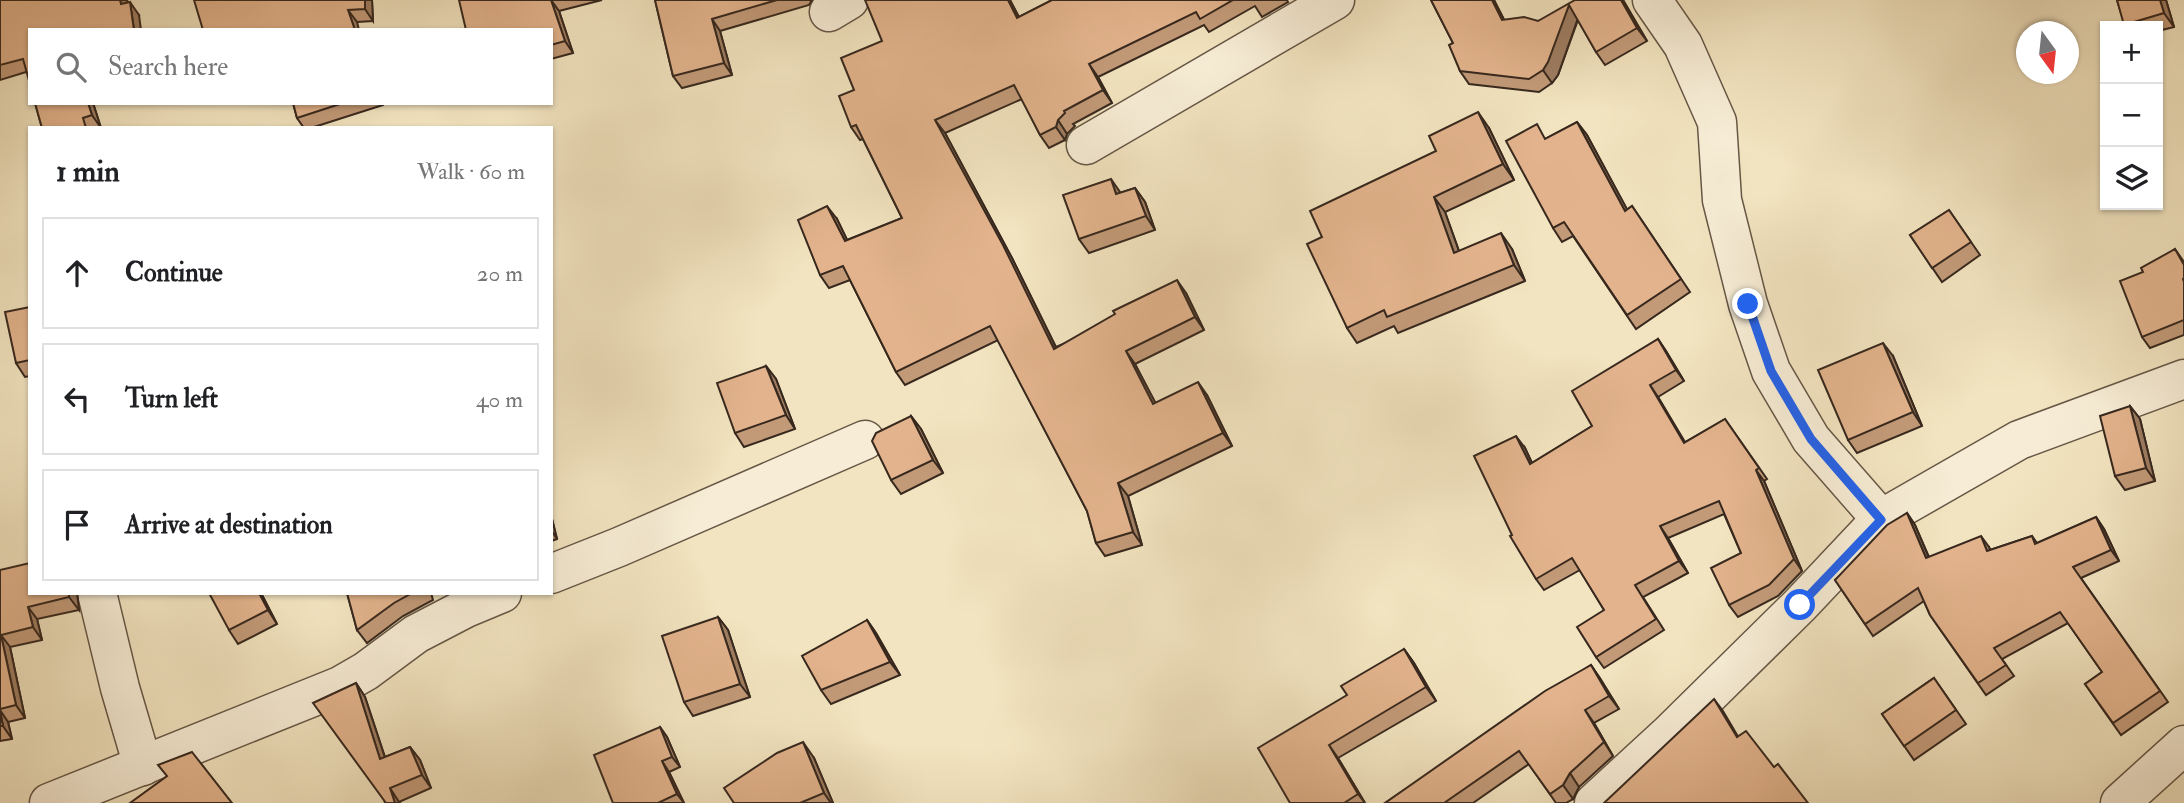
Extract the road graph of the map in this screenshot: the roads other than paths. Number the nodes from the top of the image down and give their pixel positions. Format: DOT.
graph roads {
  1 [pos="1335,0"];
  2 [pos="1652,0"];
  3 [pos="1086,145"];
  4 [pos="2184,379"];
  5 [pos="865,440"];
  6 [pos="1881,520"];
  7 [pos="553,573"];
  8 [pos="97,595"];
  9 [pos="497,595"];
  10 [pos="2184,745"];
  11 [pos="143,766"];
  12 [pos="49,803"];
  13 [pos="1594,803"];
  14 [pos="2120,803"];
  1 -- 3 [label="street"];
  2 -- 6 [label="street"];
  4 -- 6 [label="street"];
  5 -- 7 [label="street"];
  6 -- 13 [label="street"];
  8 -- 11 [label="street"];
  9 -- 11 [label="street"];
  10 -- 14 [label="street"];
  11 -- 12 [label="street"];
}
